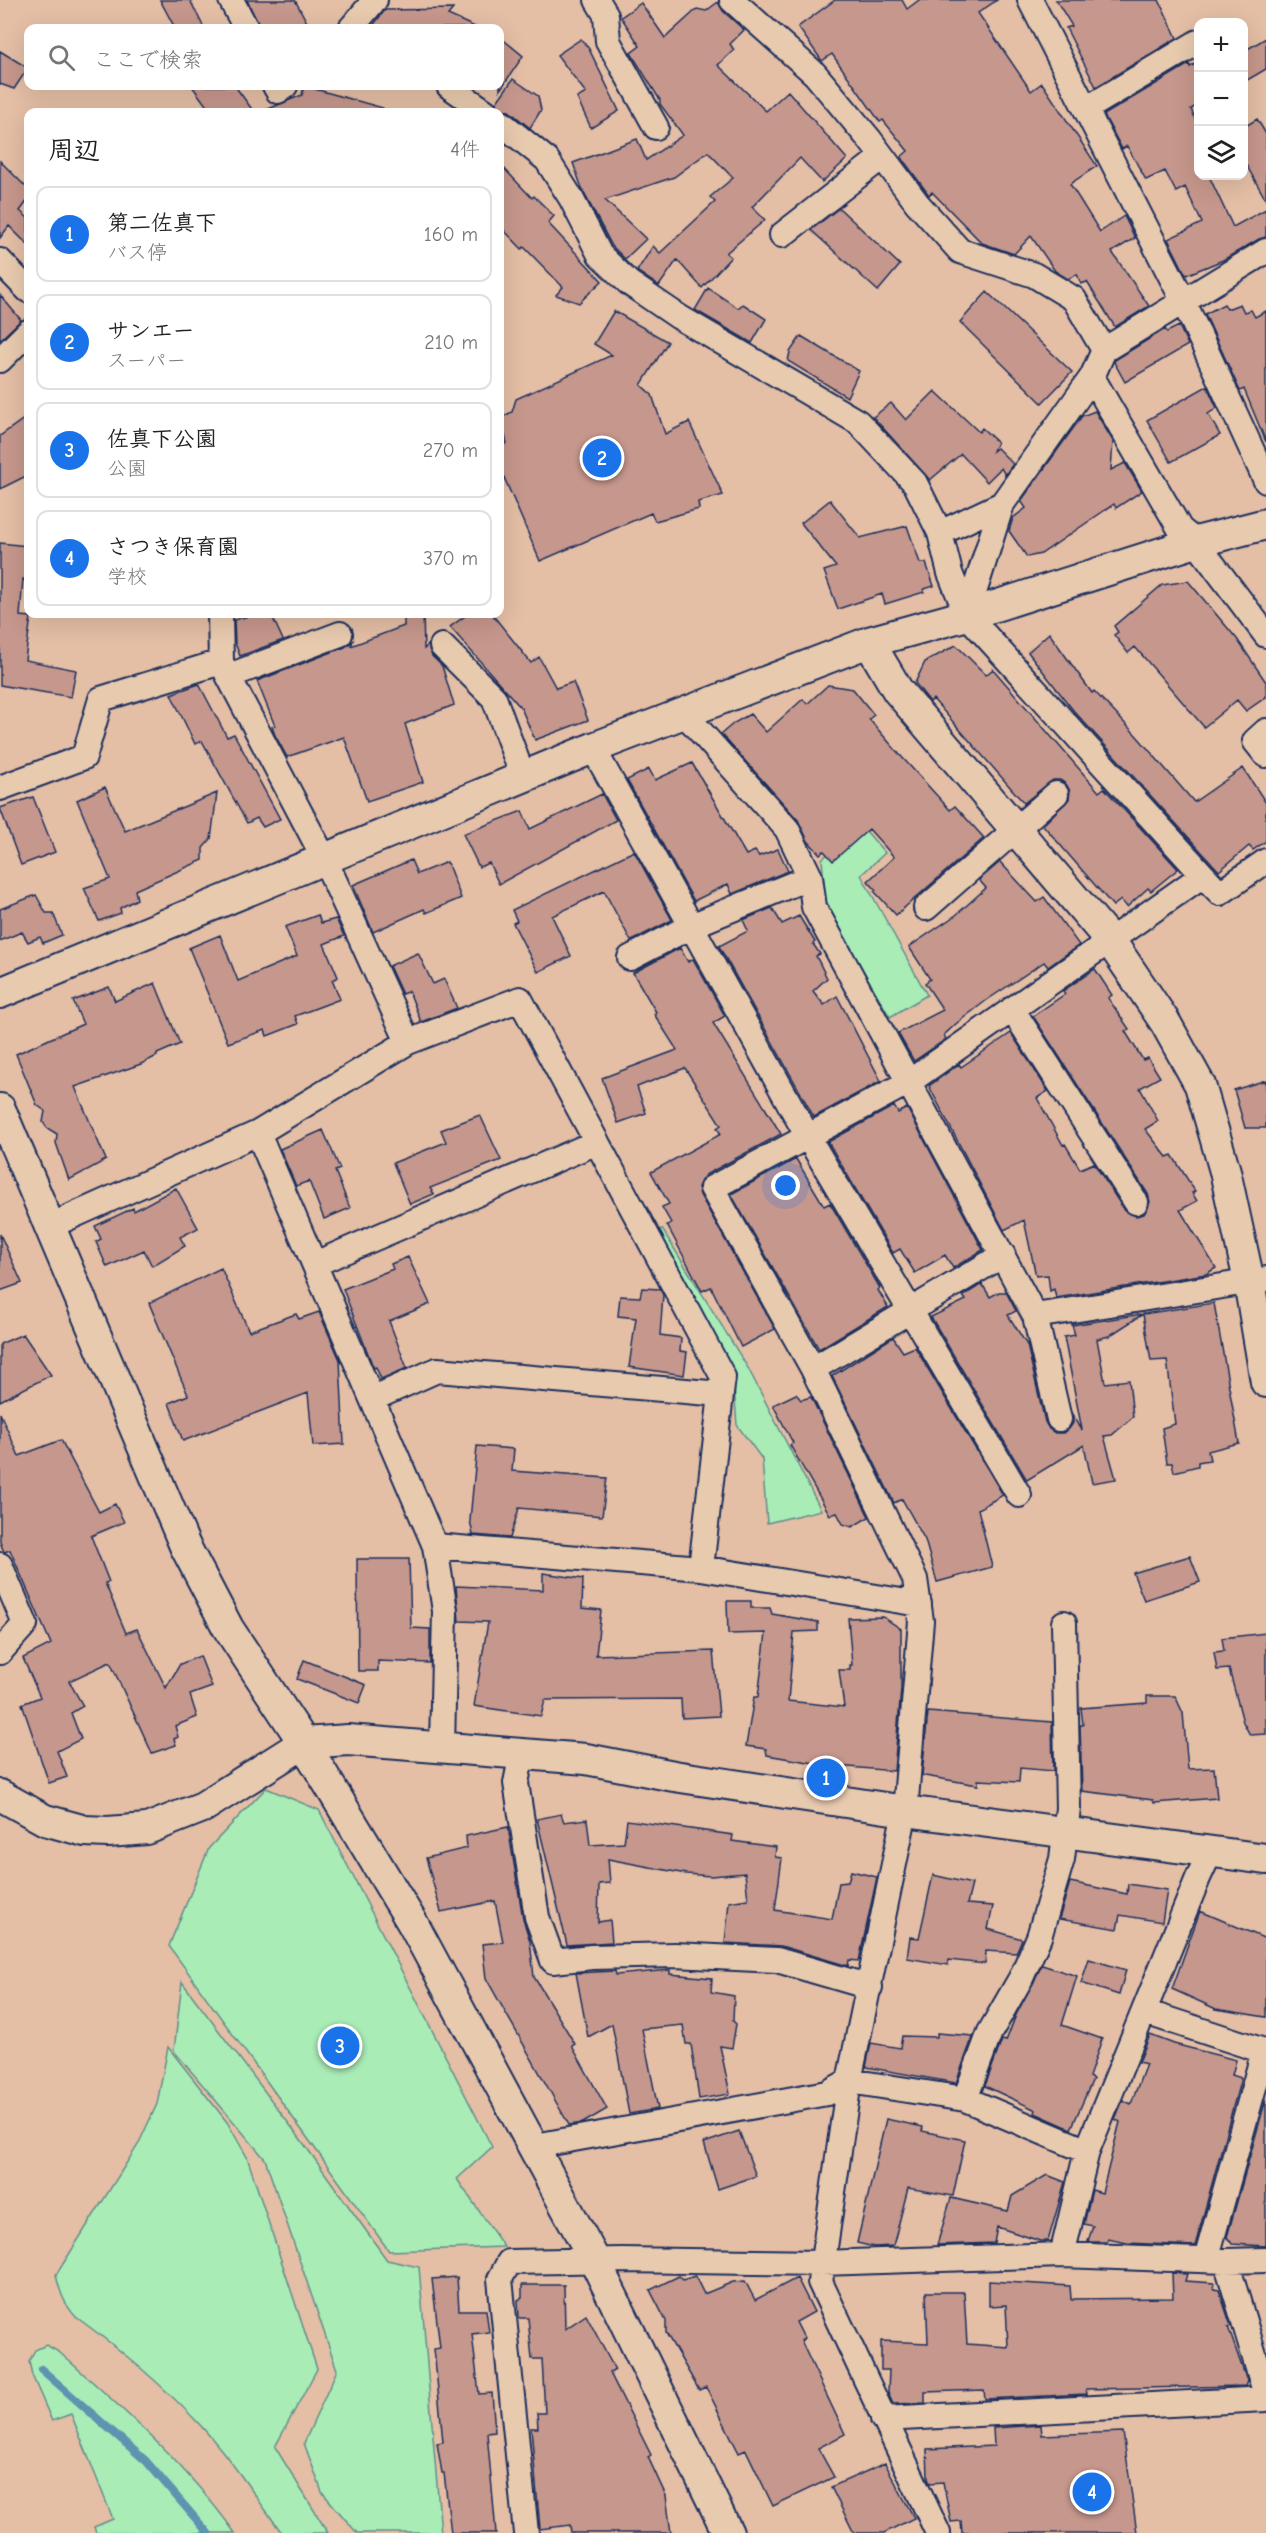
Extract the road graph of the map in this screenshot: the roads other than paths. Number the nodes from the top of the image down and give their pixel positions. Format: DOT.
graph roads {
  1 [pos="231,0"];
  2 [pos="375,0"];
  3 [pos="597,0"];
  4 [pos="732,0"];
  5 [pos="1030,0"];
  6 [pos="244,24"];
  7 [pos="354,24"];
  8 [pos="1194,44"];
  9 [pos="455,90"];
  10 [pos="480,108"];
  11 [pos="1086,109"];
  12 [pos="504,125"];
  13 [pos="656,127"];
  14 [pos="882,157"];
  15 [pos="782,235"];
  16 [pos="1266,251"];
  17 [pos="0,261"];
  18 [pos="24,286"];
  19 [pos="1183,300"];
  20 [pos="24,336"];
  21 [pos="1104,350"];
  22 [pos="0,360"];
  23 [pos="1092,377"];
  24 [pos="1266,481"];
  25 [pos="1002,504"];
  26 [pos="1266,524"];
  27 [pos="940,533"];
  28 [pos="1196,542"];
  29 [pos="967,615"];
  30 [pos="220,618"];
  31 [pos="340,634"];
  32 [pos="1266,635"];
  33 [pos="869,642"];
  34 [pos="442,646"];
  35 [pos="225,669"];
  36 [pos="683,712"];
  37 [pos="1266,731"];
  38 [pos="592,748"];
  39 [pos="1266,755"];
  40 [pos="523,777"];
  41 [pos="0,788"];
  42 [pos="1056,794"];
  43 [pos="1017,828"];
  44 [pos="325,860"];
  45 [pos="1266,861"];
  46 [pos="1203,875"];
  47 [pos="810,877"];
  48 [pos="926,908"];
  49 [pos="691,926"];
  50 [pos="1109,939"];
  51 [pos="630,958"];
  52 [pos="0,993"];
  53 [pos="1012,1009"];
  54 [pos="408,1042"];
  55 [pos="909,1082"];
  56 [pos="0,1109"];
  57 [pos="258,1133"];
  58 [pos="808,1137"];
  59 [pos="597,1142"];
  60 [pos="1136,1202"];
  61 [pos="50,1226"];
  62 [pos="1003,1256"];
  63 [pos="315,1264"];
  64 [pos="1258,1280"];
  65 [pos="911,1312"];
  66 [pos="1035,1316"];
  67 [pos="813,1369"];
  68 [pos="1266,1382"];
  69 [pos="721,1394"];
  70 [pos="372,1399"];
  71 [pos="1059,1419"];
  72 [pos="1019,1496"];
  73 [pos="435,1546"];
  74 [pos="0,1565"];
  75 [pos="700,1568"];
  76 [pos="919,1604"];
  77 [pos="1064,1623"];
  78 [pos="0,1652"];
  79 [pos="304,1743"];
  80 [pos="442,1747"];
  81 [pos="522,1753"];
  82 [pos="0,1795"];
  83 [pos="905,1811"];
  84 [pos="1065,1833"];
  85 [pos="1211,1850"];
  86 [pos="1266,1859"];
  87 [pos="870,1987"];
  88 [pos="1145,2012"];
  89 [pos="849,2082"];
  90 [pos="965,2099"];
  91 [pos="535,2146"];
  92 [pos="1087,2151"];
  93 [pos="1062,2255"];
  94 [pos="1216,2260"];
  95 [pos="1266,2260"];
  96 [pos="595,2261"];
  97 [pos="821,2263"];
  98 [pos="1266,2397"];
  99 [pos="883,2419"];
  100 [pos="526,2533"];
  101 [pos="728,2533"];
  102 [pos="938,2533"];
  1 -- 6 [label="street"];
  2 -- 7 [label="street"];
  3 -- 13 [label="street"];
  4 -- 14 [label="street"];
  5 -- 11 [label="street"];
  8 -- 11 [label="street"];
  9 -- 10 [label="street"];
  11 -- 19 [label="street"];
  12 -- 27 [label="street"];
  14 -- 15 [label="street"];
  14 -- 21 [label="street"];
  16 -- 19 [label="street"];
  17 -- 18 [label="street"];
  19 -- 21 [label="street"];
  19 -- 24 [label="street"];
  20 -- 22 [label="street"];
  21 -- 23 [label="street"];
  23 -- 25 [label="street"];
  23 -- 28 [label="street"];
  25 -- 27 [label="street"];
  25 -- 29 [label="street"];
  26 -- 28 [label="street"];
  27 -- 29 [label="street"];
  28 -- 29 [label="street"];
  28 -- 32 [label="street"];
  29 -- 33 [label="street"];
  29 -- 46 [label="street"];
  30 -- 35 [label="street"];
  31 -- 35 [label="street"];
  33 -- 36 [label="street"];
  33 -- 43 [label="street"];
  34 -- 40 [label="street"];
  35 -- 41 [label="street"];
  35 -- 44 [label="street"];
  36 -- 38 [label="street"];
  36 -- 47 [label="street"];
  37 -- 39 [label="street"];
  38 -- 40 [label="street"];
  38 -- 49 [label="street"];
  40 -- 44 [label="street"];
  42 -- 43 [label="street"];
  43 -- 48 [label="street"];
  43 -- 50 [label="street"];
  44 -- 52 [label="street"];
  44 -- 54 [label="street"];
  45 -- 46 [label="street"];
  46 -- 50 [label="street"];
  47 -- 49 [label="street"];
  47 -- 55 [label="street"];
  49 -- 51 [label="street"];
  49 -- 58 [label="street"];
  50 -- 53 [label="street"];
  50 -- 64 [label="street"];
  53 -- 55 [label="street"];
  53 -- 60 [label="street"];
  54 -- 57 [label="street"];
  54 -- 59 [label="street"];
  55 -- 58 [label="street"];
  55 -- 62 [label="street"];
  56 -- 61 [label="street"];
  57 -- 61 [label="street"];
  57 -- 63 [label="street"];
  58 -- 65 [label="street"];
  58 -- 67 [label="street"];
  59 -- 63 [label="street"];
  59 -- 69 [label="street"];
  61 -- 79 [label="street"];
  62 -- 65 [label="street"];
  62 -- 66 [label="street"];
  63 -- 70 [label="street"];
  64 -- 66 [label="street"];
  64 -- 68 [label="street"];
  65 -- 67 [label="street"];
  65 -- 72 [label="street"];
  66 -- 71 [label="street"];
  67 -- 76 [label="street"];
  69 -- 70 [label="street"];
  69 -- 75 [label="street"];
  70 -- 73 [label="street"];
  73 -- 75 [label="street"];
  73 -- 80 [label="street"];
  74 -- 78 [label="street"];
  75 -- 76 [label="street"];
  76 -- 83 [label="street"];
  77 -- 84 [label="street"];
  79 -- 80 [label="street"];
  79 -- 82 [label="street"];
  79 -- 91 [label="street"];
  80 -- 81 [label="street"];
  81 -- 83 [label="street"];
  81 -- 87 [label="street"];
  83 -- 84 [label="street"];
  83 -- 87 [label="street"];
  84 -- 85 [label="street"];
  84 -- 90 [label="street"];
  85 -- 86 [label="street"];
  85 -- 88 [label="street"];
  87 -- 89 [label="street"];
  88 -- 92 [label="street"];
  88 -- 94 [label="street"];
  89 -- 90 [label="street"];
  89 -- 91 [label="street"];
  89 -- 97 [label="street"];
  90 -- 92 [label="street"];
  91 -- 96 [label="street"];
  92 -- 93 [label="street"];
  93 -- 94 [label="street"];
  93 -- 97 [label="street"];
  94 -- 95 [label="street"];
  94 -- 98 [label="street"];
  96 -- 97 [label="street"];
  96 -- 100 [label="street"];
  96 -- 101 [label="street"];
  97 -- 99 [label="street"];
  98 -- 99 [label="street"];
  99 -- 102 [label="street"];
}
